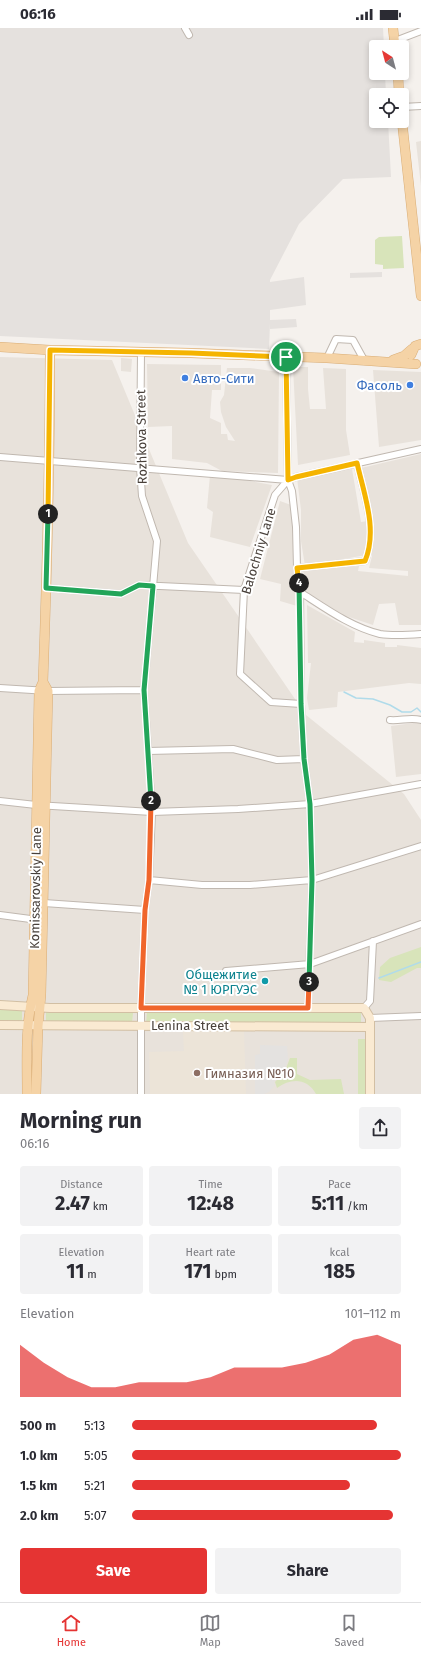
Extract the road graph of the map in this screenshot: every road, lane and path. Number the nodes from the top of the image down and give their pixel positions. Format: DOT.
graph roads {
  1 [pos="185,28"];
  2 [pos="393,28"];
  3 [pos="421,31"];
  4 [pos="189,35"];
  5 [pos="394,40"];
  6 [pos="403,40"];
  7 [pos="409,106"];
  8 [pos="421,106"];
  9 [pos="403,128"];
  10 [pos="417,231"];
  11 [pos="421,296"];
  12 [pos="417,345"];
  13 [pos="0,347"];
  14 [pos="50,350"];
  15 [pos="141,352"];
  16 [pos="286,357"];
  17 [pos="327,358"];
  18 [pos="364,360"];
  19 [pos="380,361"];
  20 [pos="418,365"];
  21 [pos="421,449"];
  22 [pos="0,458"];
  23 [pos="50,461"];
  24 [pos="357,463"];
  25 [pos="140,467"];
  26 [pos="288,480"];
  27 [pos="297,568"];
  28 [pos="153,586"];
  29 [pos="46,588"];
  30 [pos="244,590"];
  31 [pos="300,592"];
  32 [pos="421,634"];
  33 [pos="0,688"];
  34 [pos="43,688"];
  35 [pos="144,690"];
  36 [pos="301,704"];
  37 [pos="390,720"];
  38 [pos="421,720"];
  39 [pos="148,751"];
  40 [pos="304,759"];
  41 [pos="421,784"];
  42 [pos="0,801"];
  43 [pos="310,804"];
  44 [pos="36,805"];
  45 [pos="46,806"];
  46 [pos="152,812"];
  47 [pos="421,846"];
  48 [pos="149,880"];
  49 [pos="312,880"];
  50 [pos="44,903"];
  51 [pos="145,910"];
  52 [pos="0,915"];
  53 [pos="39,920"];
  54 [pos="421,924"];
  55 [pos="373,941"];
  56 [pos="310,964"];
  57 [pos="226,971"];
  58 [pos="0,1005"];
  59 [pos="35,1006"];
  60 [pos="141,1008"];
  61 [pos="308,1008"];
  62 [pos="364,1008"];
  63 [pos="421,1016"];
  64 [pos="370,1018"];
  65 [pos="0,1025"];
  66 [pos="141,1025"];
  67 [pos="33,1026"];
  68 [pos="370,1027"];
  69 [pos="27,1094"];
  70 [pos="36,1094"];
  71 [pos="141,1094"];
  72 [pos="370,1094"];
  1 -- 4 [label="street"];
  2 -- 5 [label="main road"];
  3 -- 6 [label="street"];
  7 -- 8 [label="street"];
  9 -- 10 [label="main road"];
  10 -- 11 [label="main road"];
  12 -- 19 [label="main road"];
  12 -- 20 [label="main road"];
  13 -- 14 [label="main road"];
  14 -- 15 [label="main road"];
  14 -- 23 [label="main road, Komissarovskiy Lane"];
  15 -- 16 [label="main road"];
  15 -- 25 [label="street, Rozhkova Street"];
  16 -- 17 [label="main road"];
  16 -- 26 [label="street"];
  17 -- 18 [label="main road"];
  17 -- 18 [label="street"];
  18 -- 19 [label="main road"];
  19 -- 20 [label="main road"];
  21 -- 24 [label="street"];
  22 -- 23 [label="street"];
  23 -- 25 [label="street"];
  23 -- 29 [label="main road, Komissarovskiy Lane"];
  24 -- 26 [label="street"];
  24 -- 27 [label="street"];
  25 -- 26 [label="street"];
  25 -- 28 [label="street, Rozhkova Street"];
  26 -- 27 [label="street"];
  26 -- 30 [label="street, Balochniy Lane"];
  27 -- 31 [label="street"];
  28 -- 29 [label="street"];
  28 -- 30 [label="street"];
  28 -- 35 [label="street, Rozhkova Street"];
  29 -- 34 [label="main road, Komissarovskiy Lane"];
  30 -- 36 [label="street, Balochniy Lane"];
  31 -- 32 [label="street"];
  31 -- 36 [label="street"];
  33 -- 34 [label="street"];
  34 -- 35 [label="street"];
  34 -- 44 [label="main road, Komissarovskiy Lane"];
  34 -- 45 [label="main road, Komissarovskiy Lane"];
  35 -- 39 [label="street, Rozhkova Street"];
  36 -- 40 [label="street"];
  37 -- 38 [label="street"];
  39 -- 40 [label="street"];
  39 -- 46 [label="street, Rozhkova Street"];
  40 -- 43 [label="street"];
  41 -- 43 [label="street"];
  42 -- 44 [label="street"];
  43 -- 46 [label="street"];
  43 -- 49 [label="street"];
  44 -- 45 [label="street"];
  44 -- 53 [label="main road, Komissarovskiy Lane"];
  45 -- 46 [label="street"];
  45 -- 50 [label="main road, Komissarovskiy Lane"];
  46 -- 48 [label="street, Rozhkova Street"];
  47 -- 49 [label="street"];
  48 -- 49 [label="street"];
  48 -- 51 [label="street, Rozhkova Street"];
  49 -- 56 [label="street"];
  50 -- 51 [label="street"];
  50 -- 53 [label="main road, Komissarovskiy Lane"];
  51 -- 60 [label="street, Rozhkova Street"];
  52 -- 53 [label="street"];
  53 -- 59 [label="main road, Komissarovskiy Lane"];
  54 -- 55 [label="street"];
  55 -- 56 [label="street"];
  55 -- 62 [label="street"];
  56 -- 57 [label="street"];
  56 -- 61 [label="street"];
  58 -- 59 [label="main road, Lenina Street"];
  59 -- 60 [label="main road, Lenina Street"];
  59 -- 67 [label="main road, Komissarovskiy Lane"];
  60 -- 61 [label="main road, Lenina Street"];
  60 -- 66 [label="street, Rozhkova Street"];
  61 -- 62 [label="main road, Lenina Street"];
  62 -- 64 [label="main road"];
  63 -- 64 [label="street"];
  64 -- 68 [label="main road"];
  65 -- 67 [label="main road, Lenina Street"];
  66 -- 67 [label="main road, Lenina Street"];
  66 -- 68 [label="main road, Lenina Street"];
  66 -- 71 [label="street, Rozhkova Street"];
  67 -- 69 [label="main road, Komissarovskiy Lane"];
  67 -- 70 [label="main road, Komissarovskiy Lane"];
  68 -- 72 [label="main road"];
}
